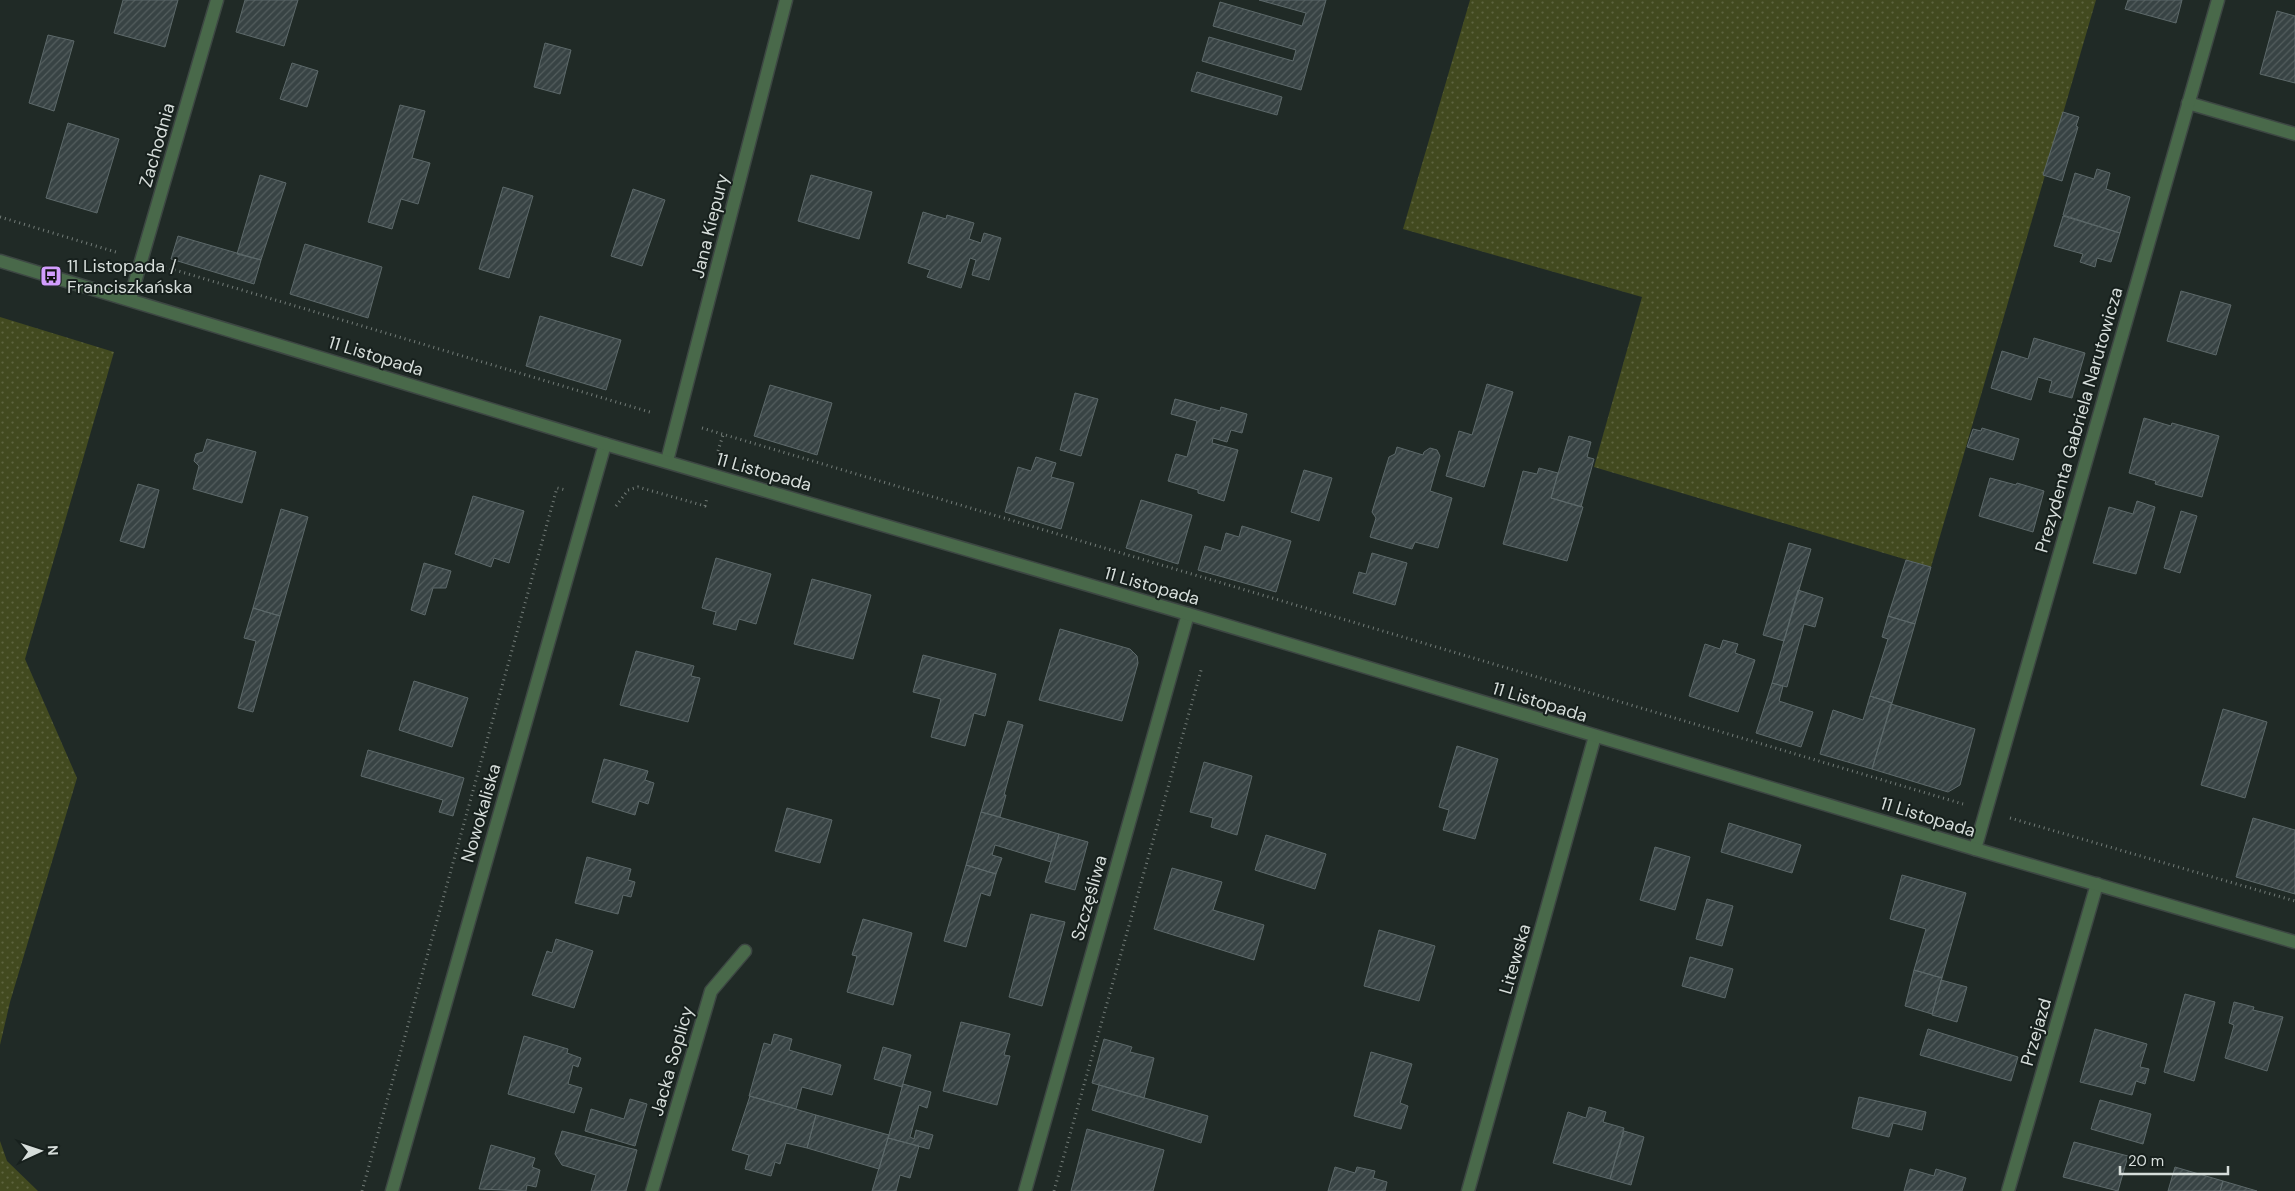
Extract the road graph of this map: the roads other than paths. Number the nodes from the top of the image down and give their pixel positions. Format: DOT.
graph roads {
  1 [pos="217,0"];
  2 [pos="786,0"];
  3 [pos="2218,0"];
  4 [pos="2188,103"];
  5 [pos="2295,134"];
  6 [pos="0,261"];
  7 [pos="130,299"];
  8 [pos="604,444"];
  9 [pos="667,461"];
  10 [pos="1188,614"];
  11 [pos="1594,736"];
  12 [pos="1975,849"];
  13 [pos="2097,884"];
  14 [pos="2295,942"];
  15 [pos="745,951"];
  16 [pos="392,1191"];
  17 [pos="652,1191"];
  18 [pos="1025,1191"];
  19 [pos="1468,1191"];
  20 [pos="2008,1191"];
  1 -- 7 [label="street, Zachodnia"];
  2 -- 9 [label="street, Jana Kiepury"];
  3 -- 4 [label="street, Prezydenta Gabriela Narutowicza"];
  4 -- 5 [label="street"];
  4 -- 12 [label="street, Prezydenta Gabriela Narutowicza"];
  6 -- 7 [label="street, 11 Listopada"];
  7 -- 8 [label="street, 11 Listopada"];
  8 -- 9 [label="street, 11 Listopada"];
  8 -- 16 [label="street, Nowokaliska"];
  9 -- 10 [label="street, 11 Listopada"];
  10 -- 11 [label="street, 11 Listopada"];
  10 -- 18 [label="street, Szczęśliwa"];
  11 -- 12 [label="street, 11 Listopada"];
  11 -- 19 [label="street, Litewska"];
  12 -- 13 [label="street, 11 Listopada"];
  13 -- 14 [label="street, 11 Listopada"];
  13 -- 20 [label="street, Przejazd"];
  15 -- 17 [label="street, Jacka Soplicy"];
}
